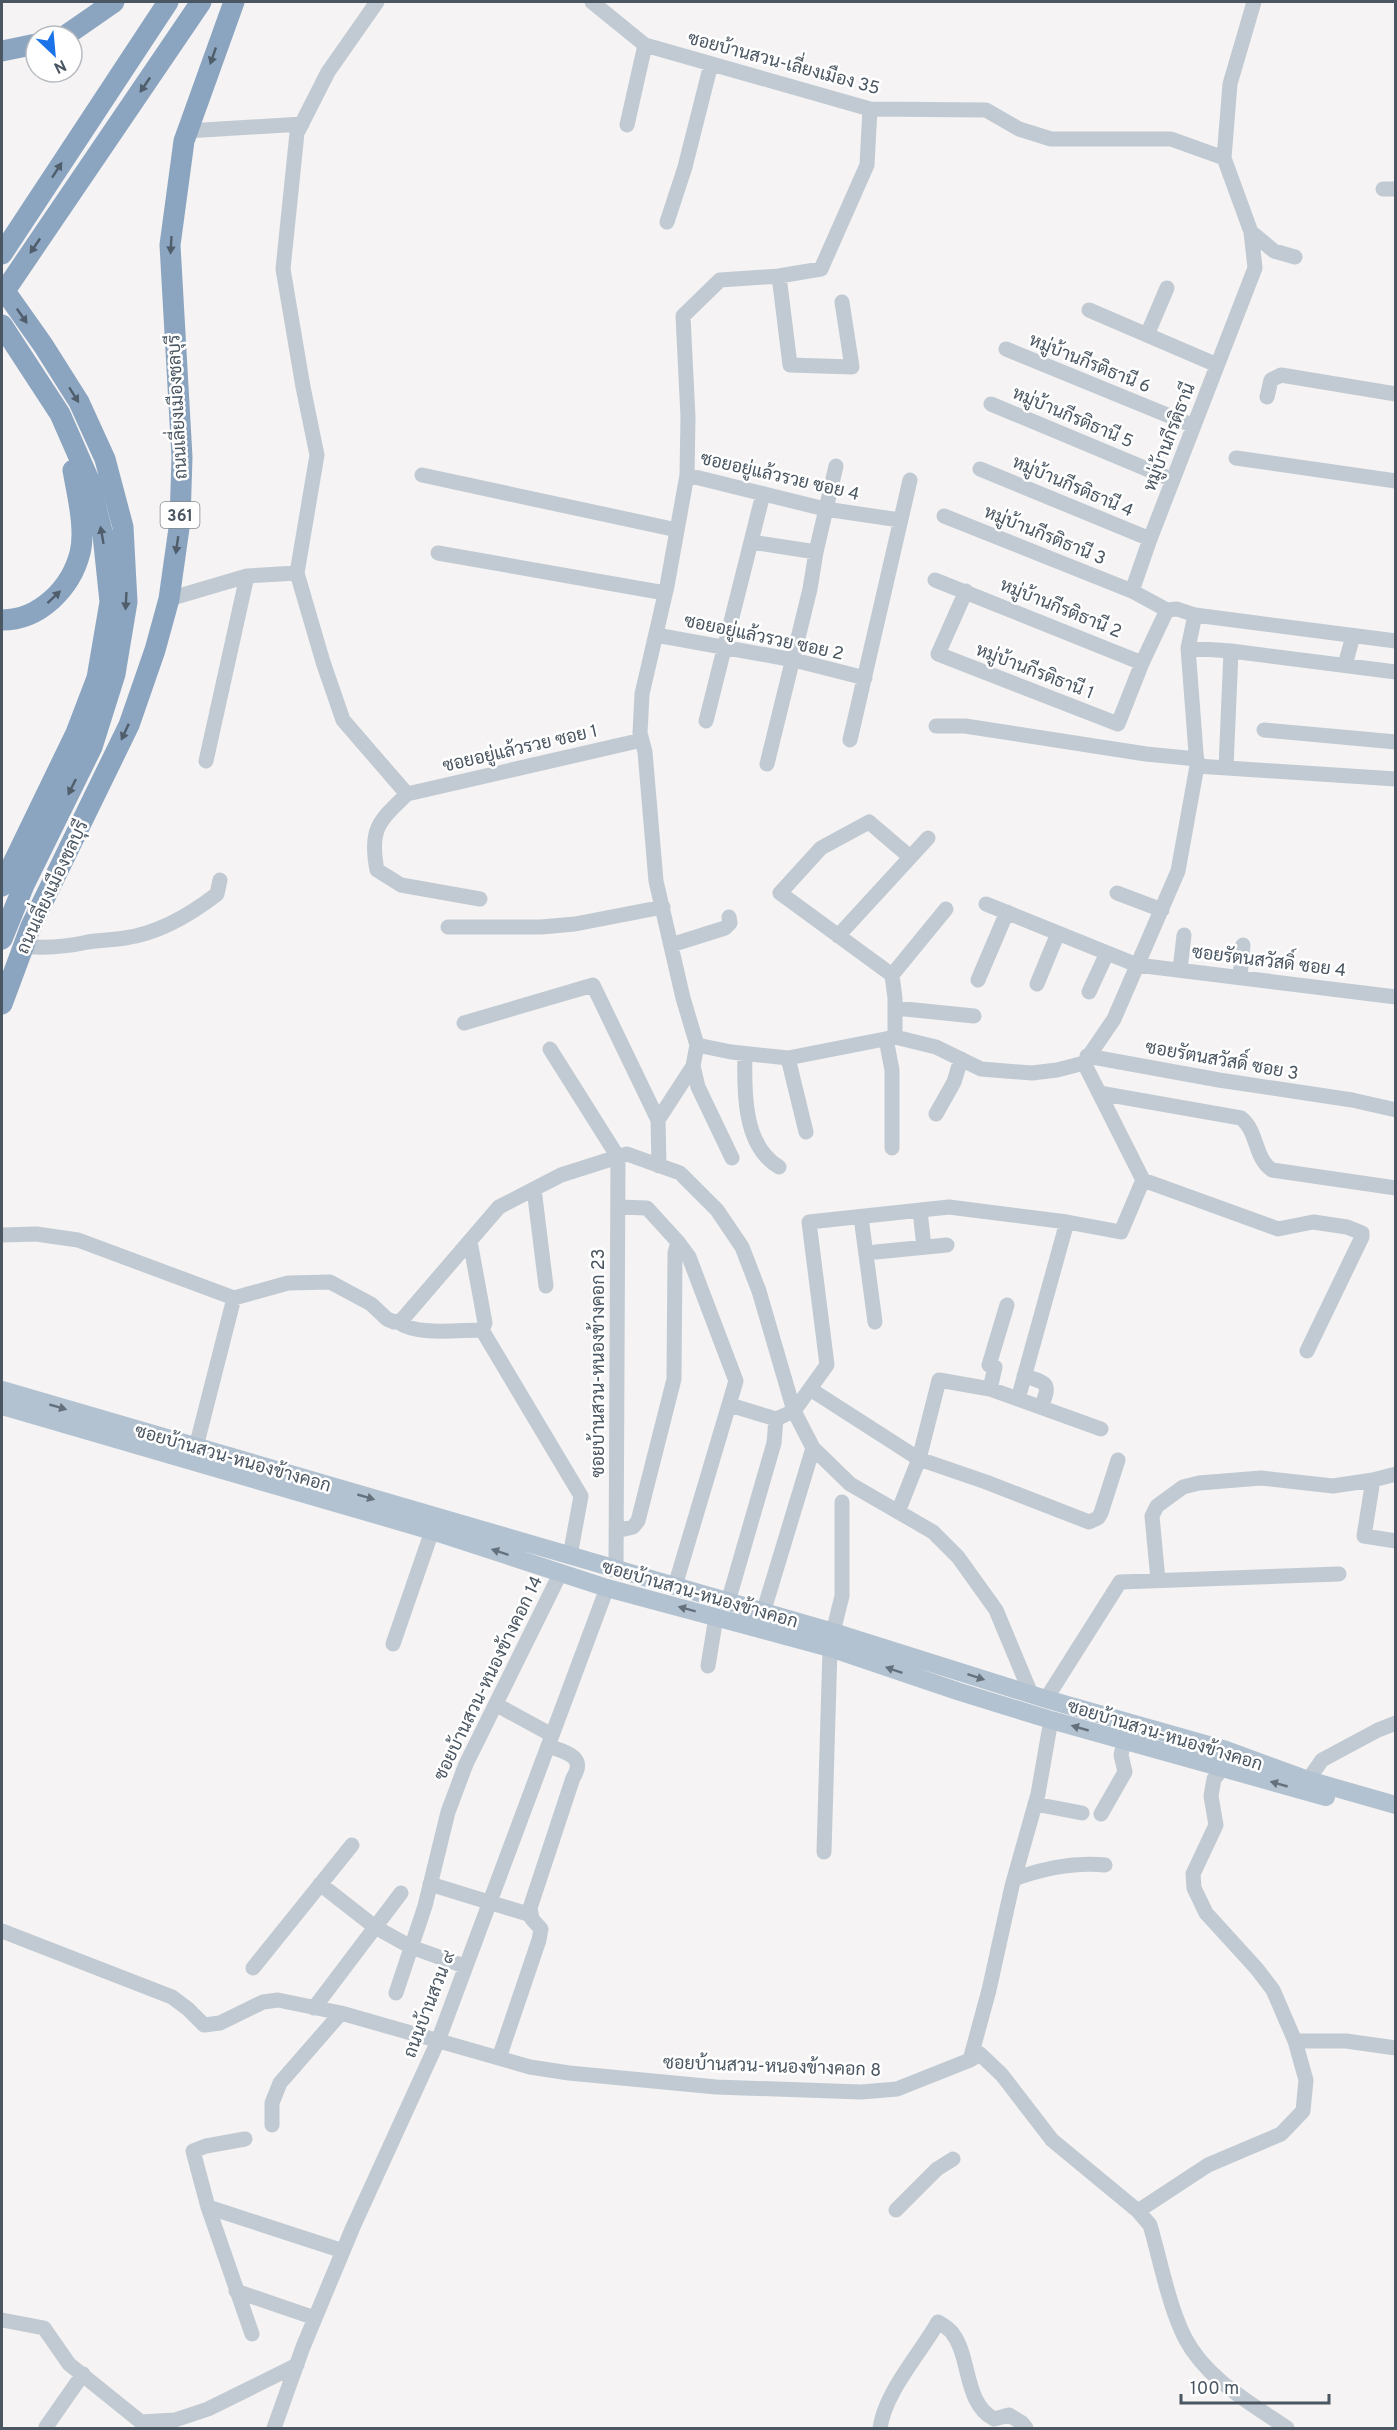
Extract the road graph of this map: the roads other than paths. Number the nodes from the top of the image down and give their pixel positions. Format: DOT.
graph roads {
  1 [pos="168,2"];
  2 [pos="201,2"];
  3 [pos="234,2"];
  4 [pos="377,2"];
  5 [pos="592,2"];
  6 [pos="1254,2"];
  7 [pos="109,6"];
  8 [pos="83,24"];
  9 [pos="645,45"];
  10 [pos="24,48"];
  11 [pos="2,51"];
  12 [pos="711,64"];
  13 [pos="870,109"];
  14 [pos="302,124"];
  15 [pos="627,125"];
  16 [pos="187,131"];
  17 [pos="1224,158"];
  18 [pos="666,222"];
  19 [pos="1251,232"];
  20 [pos="2,254"];
  21 [pos="1294,257"];
  22 [pos="779,276"];
  23 [pos="2,286"];
  24 [pos="1167,288"];
  25 [pos="2,296"];
  26 [pos="842,302"];
  27 [pos="1089,310"];
  28 [pos="2,325"];
  29 [pos="1148,335"];
  30 [pos="1006,349"];
  31 [pos="1217,365"];
  32 [pos="1395,394"];
  33 [pos="1267,397"];
  34 [pos="991,404"];
  35 [pos="60,414"];
  36 [pos="1194,426"];
  37 [pos="1236,458"];
  38 [pos="836,466"];
  39 [pos="980,468"];
  40 [pos="422,475"];
  41 [pos="687,475"];
  42 [pos="910,480"];
  43 [pos="1173,480"];
  44 [pos="1395,481"];
  45 [pos="763,494"];
  46 [pos="825,509"];
  47 [pos="944,516"];
  48 [pos="900,520"];
  49 [pos="677,530"];
  50 [pos="1150,539"];
  51 [pos="751,542"];
  52 [pos="816,552"];
  53 [pos="438,553"];
  54 [pos="297,573"];
  55 [pos="247,576"];
  56 [pos="936,580"];
  57 [pos="966,591"];
  58 [pos="1132,591"];
  59 [pos="665,593"];
  60 [pos="169,599"];
  61 [pos="1167,610"];
  62 [pos="2,620"];
  63 [pos="1194,620"];
  64 [pos="656,634"];
  65 [pos="1353,636"];
  66 [pos="1395,641"];
  67 [pos="724,647"];
  68 [pos="1188,648"];
  69 [pos="1231,651"];
  70 [pos="794,660"];
  71 [pos="1142,663"];
  72 [pos="1344,665"];
  73 [pos="1395,672"];
  74 [pos="865,678"];
  75 [pos="706,721"];
  76 [pos="936,726"];
  77 [pos="1264,730"];
  78 [pos="642,740"];
  79 [pos="850,740"];
  80 [pos="1395,742"];
  81 [pos="206,761"];
  82 [pos="1197,763"];
  83 [pos="767,764"];
  84 [pos="1226,768"];
  85 [pos="1395,779"];
  86 [pos="407,794"];
  87 [pos="928,838"];
  88 [pos="910,857"];
  89 [pos="220,880"];
  90 [pos="2,886"];
  91 [pos="1117,892"];
  92 [pos="480,899"];
  93 [pos="986,904"];
  94 [pos="663,907"];
  95 [pos="946,909"];
  96 [pos="1162,910"];
  97 [pos="1006,912"];
  98 [pos="729,917"];
  99 [pos="448,927"];
  100 [pos="1058,933"];
  101 [pos="1184,935"];
  102 [pos="838,936"];
  103 [pos="2,939"];
  104 [pos="671,945"];
  105 [pos="1243,945"];
  106 [pos="22,946"];
  107 [pos="1107,953"];
  108 [pos="1137,965"];
  109 [pos="1180,970"];
  110 [pos="892,975"];
  111 [pos="1240,977"];
  112 [pos="978,980"];
  113 [pos="1037,984"];
  114 [pos="1089,993"];
  115 [pos="1395,997"];
  116 [pos="2,1004"];
  117 [pos="895,1008"];
  118 [pos="974,1016"];
  119 [pos="464,1023"];
  120 [pos="891,1038"];
  121 [pos="698,1045"];
  122 [pos="550,1049"];
  123 [pos="745,1053"];
  124 [pos="788,1058"];
  125 [pos="961,1059"];
  126 [pos="1085,1059"];
  127 [pos="693,1066"];
  128 [pos="1099,1093"];
  129 [pos="1395,1110"];
  130 [pos="936,1114"];
  131 [pos="658,1120"];
  132 [pos="806,1132"];
  133 [pos="892,1148"];
  134 [pos="618,1157"];
  135 [pos="732,1158"];
  136 [pos="659,1166"];
  137 [pos="779,1167"];
  138 [pos="1143,1180"];
  139 [pos="1395,1188"];
  140 [pos="534,1189"];
  141 [pos="618,1207"];
  142 [pos="920,1211"];
  143 [pos="861,1217"];
  144 [pos="1067,1222"];
  145 [pos="2,1235"];
  146 [pos="470,1241"];
  147 [pos="678,1242"];
  148 [pos="947,1245"];
  149 [pos="924,1247"];
  150 [pos="876,1252"];
  151 [pos="546,1286"];
  152 [pos="234,1298"];
  153 [pos="1007,1305"];
  154 [pos="401,1319"];
  155 [pos="875,1322"];
  156 [pos="482,1330"];
  157 [pos="1307,1351"];
  158 [pos="1024,1376"];
  159 [pos="810,1389"];
  160 [pos="990,1389"];
  161 [pos="2,1390"];
  162 [pos="1018,1399"];
  163 [pos="730,1405"];
  164 [pos="2,1406"];
  165 [pos="1041,1407"];
  166 [pos="794,1412"];
  167 [pos="776,1419"];
  168 [pos="1101,1429"];
  169 [pos="195,1447"];
  170 [pos="813,1448"];
  171 [pos="919,1459"];
  172 [pos="1118,1460"];
  173 [pos="1395,1474"];
  174 [pos="1373,1480"];
  175 [pos="842,1502"];
  176 [pos="898,1512"];
  177 [pos="432,1531"];
  178 [pos="616,1531"];
  179 [pos="1395,1541"];
  180 [pos="570,1556"];
  181 [pos="616,1569"];
  182 [pos="561,1572"];
  183 [pos="1339,1574"];
  184 [pos="1158,1580"];
  185 [pos="675,1586"];
  186 [pos="607,1588"];
  187 [pos="728,1602"];
  188 [pos="763,1613"];
  189 [pos="716,1617"];
  190 [pos="831,1640"];
  191 [pos="393,1644"];
  192 [pos="708,1666"];
  193 [pos="1038,1697"];
  194 [pos="497,1705"];
  195 [pos="1051,1720"];
  196 [pos="1395,1723"];
  197 [pos="1143,1725"];
  198 [pos="550,1740"];
  199 [pos="1130,1742"];
  200 [pos="1222,1769"];
  201 [pos="1308,1780"];
  202 [pos="1035,1804"];
  203 [pos="1395,1805"];
  204 [pos="1082,1813"];
  205 [pos="1101,1814"];
  206 [pos="1395,1817"];
  207 [pos="352,1845"];
  208 [pos="824,1852"];
  209 [pos="1105,1865"];
  210 [pos="1014,1879"];
  211 [pos="320,1884"];
  212 [pos="430,1884"];
  213 [pos="401,1893"];
  214 [pos="489,1901"];
  215 [pos="531,1915"];
  216 [pos="375,1927"];
  217 [pos="2,1931"];
  218 [pos="411,1947"];
  219 [pos="464,1966"];
  220 [pos="253,1968"];
  221 [pos="396,1993"];
  222 [pos="314,2008"];
  223 [pos="341,2013"];
  224 [pos="438,2040"];
  225 [pos="1295,2041"];
  226 [pos="1395,2048"];
  227 [pos="499,2058"];
  228 [pos="970,2060"];
  229 [pos="272,2126"];
  230 [pos="245,2139"];
  231 [pos="953,2159"];
  232 [pos="208,2207"];
  233 [pos="896,2210"];
  234 [pos="1138,2211"];
  235 [pos="343,2251"];
  236 [pos="236,2291"];
  237 [pos="315,2318"];
  238 [pos="2,2320"];
  239 [pos="252,2334"];
  240 [pos="297,2365"];
  241 [pos="82,2374"];
  242 [pos="46,2427"];
  243 [pos="274,2428"];
  244 [pos="880,2428"];
  245 [pos="1026,2428"];
  246 [pos="1287,2428"];
  20 -- 1 [label="highway, one-way"];
  2 -- 25 [label="highway, one-way"];
  3 -- 16 [label="highway, ถนนเลี่ยงเมืองชลบุรี / 361, one-way"];
  4 -- 14 [label="street"];
  5 -- 9 [label="street, ซอยบ้านสวน-เลี่ยงเมือง 35"];
  6 -- 17 [label="street"];
  7 -- 8 [label="highway"];
  9 -- 12 [label="street, ซอยบ้านสวน-เลี่ยงเมือง 35"];
  9 -- 15 [label="street"];
  10 -- 11 [label="highway"];
  12 -- 13 [label="street, ซอยบ้านสวน-เลี่ยงเมือง 35"];
  12 -- 18 [label="street"];
  13 -- 17 [label="street, ซอยบ้านสวน-เลี่ยงเมือง 35"];
  13 -- 22 [label="street"];
  14 -- 16 [label="street"];
  14 -- 54 [label="street"];
  16 -- 60 [label="highway, ถนนเลี่ยงเมืองชลบุรี / 361, one-way"];
  17 -- 19 [label="street, หมู่บ้านกีรติธานี"];
  19 -- 21 [label="street"];
  19 -- 31 [label="street, หมู่บ้านกีรติธานี"];
  22 -- 26 [label="street"];
  22 -- 41 [label="street"];
  23 -- 103 [label="highway, one-way"];
  24 -- 29 [label="street"];
  27 -- 29 [label="street"];
  28 -- 35 [label="highway"];
  29 -- 31 [label="street"];
  30 -- 36 [label="street, หมู่บ้านกีรติธานี 6"];
  31 -- 36 [label="street, หมู่บ้านกีรติธานี"];
  32 -- 33 [label="street"];
  34 -- 43 [label="street, หมู่บ้านกีรติธานี 5"];
  62 -- 35 [label="highway, one-way"];
  90 -- 35 [label="highway, one-way"];
  36 -- 43 [label="street, หมู่บ้านกีรติธานี"];
  37 -- 44 [label="street"];
  38 -- 46 [label="street"];
  39 -- 50 [label="street, หมู่บ้านกีรติธานี 4"];
  40 -- 49 [label="street"];
  41 -- 45 [label="street, ซอยอยู่แล้วรวย ซอย 4"];
  41 -- 49 [label="street"];
  42 -- 48 [label="street"];
  43 -- 50 [label="street, หมู่บ้านกีรติธานี"];
  45 -- 46 [label="street, ซอยอยู่แล้วรวย ซอย 4"];
  45 -- 51 [label="street"];
  46 -- 48 [label="street, ซอยอยู่แล้วรวย ซอย 4"];
  46 -- 52 [label="street"];
  47 -- 58 [label="street, หมู่บ้านกีรติธานี 3"];
  48 -- 74 [label="street"];
  49 -- 59 [label="street"];
  50 -- 58 [label="street, หมู่บ้านกีรติธานี"];
  51 -- 52 [label="street"];
  51 -- 67 [label="street"];
  52 -- 70 [label="street"];
  53 -- 59 [label="street"];
  54 -- 55 [label="street"];
  54 -- 86 [label="street"];
  55 -- 60 [label="street"];
  55 -- 81 [label="street"];
  56 -- 57 [label="street, หมู่บ้านกีรติธานี 2"];
  57 -- 71 [label="street, หมู่บ้านกีรติธานี 2"];
  57 -- 71 [label="street, หมู่บ้านกีรติธานี 1"];
  58 -- 61 [label="street"];
  59 -- 64 [label="street"];
  60 -- 106 [label="highway, ถนนเลี่ยงเมืองชลบุรี / 361, one-way"];
  61 -- 63 [label="street"];
  61 -- 71 [label="street"];
  63 -- 65 [label="street"];
  63 -- 68 [label="street"];
  64 -- 67 [label="street, ซอยอยู่แล้วรวย ซอย 2"];
  64 -- 78 [label="street"];
  65 -- 66 [label="street"];
  65 -- 72 [label="street"];
  67 -- 70 [label="street, ซอยอยู่แล้วรวย ซอย 2"];
  67 -- 75 [label="street"];
  68 -- 69 [label="street"];
  68 -- 82 [label="street"];
  69 -- 72 [label="street"];
  69 -- 84 [label="street"];
  70 -- 74 [label="street, ซอยอยู่แล้วรวย ซอย 2"];
  70 -- 83 [label="street"];
  72 -- 73 [label="street"];
  74 -- 79 [label="street"];
  76 -- 82 [label="street"];
  77 -- 80 [label="street"];
  78 -- 86 [label="street, ซอยอยู่แล้วรวย ซอย 1"];
  78 -- 94 [label="street"];
  82 -- 84 [label="street"];
  82 -- 96 [label="street"];
  84 -- 85 [label="street"];
  86 -- 92 [label="street"];
  87 -- 88 [label="street"];
  88 -- 102 [label="street"];
  88 -- 102 [label="street"];
  89 -- 106 [label="street"];
  91 -- 96 [label="street"];
  93 -- 97 [label="street, ซอยรัตนสวัสดิ์ ซอย 4"];
  94 -- 99 [label="street"];
  94 -- 104 [label="street"];
  95 -- 110 [label="street"];
  96 -- 108 [label="street"];
  97 -- 100 [label="street, ซอยรัตนสวัสดิ์ ซอย 4"];
  97 -- 112 [label="street"];
  98 -- 104 [label="street"];
  100 -- 107 [label="street, ซอยรัตนสวัสดิ์ ซอย 4"];
  100 -- 113 [label="street"];
  101 -- 109 [label="street"];
  102 -- 110 [label="street"];
  104 -- 121 [label="street"];
  105 -- 111 [label="street"];
  106 -- 116 [label="highway, ถนนเลี่ยงเมืองชลบุรี / 361"];
  107 -- 108 [label="street, ซอยรัตนสวัสดิ์ ซอย 4"];
  107 -- 114 [label="street"];
  108 -- 109 [label="street, ซอยรัตนสวัสดิ์ ซอย 4"];
  108 -- 126 [label="street"];
  109 -- 111 [label="street, ซอยรัตนสวัสดิ์ ซอย 4"];
  110 -- 117 [label="street"];
  111 -- 115 [label="street, ซอยรัตนสวัสดิ์ ซอย 4"];
  117 -- 118 [label="street"];
  117 -- 120 [label="street"];
  119 -- 131 [label="street"];
  120 -- 124 [label="street"];
  120 -- 125 [label="street"];
  120 -- 133 [label="street"];
  121 -- 123 [label="street"];
  121 -- 127 [label="street"];
  122 -- 134 [label="street"];
  123 -- 124 [label="street"];
  123 -- 137 [label="street"];
  124 -- 132 [label="street"];
  125 -- 126 [label="street"];
  125 -- 130 [label="street"];
  126 -- 128 [label="street"];
  126 -- 129 [label="street, ซอยรัตนสวัสดิ์ ซอย 3"];
  127 -- 131 [label="street"];
  127 -- 135 [label="street"];
  128 -- 138 [label="street"];
  128 -- 139 [label="street"];
  131 -- 136 [label="street"];
  134 -- 136 [label="street"];
  134 -- 140 [label="street"];
  134 -- 141 [label="street, ซอยบ้านสวน-หนองข้างคอก 23"];
  136 -- 166 [label="street"];
  138 -- 144 [label="street"];
  138 -- 157 [label="street"];
  140 -- 146 [label="street"];
  140 -- 151 [label="street"];
  141 -- 147 [label="street"];
  141 -- 178 [label="street, ซอยบ้านสวน-หนองข้างคอก 23"];
  142 -- 143 [label="street"];
  142 -- 144 [label="street"];
  142 -- 149 [label="street"];
  143 -- 155 [label="street"];
  143 -- 159 [label="street"];
  144 -- 158 [label="street"];
  145 -- 152 [label="street"];
  146 -- 154 [label="street"];
  146 -- 156 [label="street"];
  147 -- 163 [label="street"];
  147 -- 178 [label="street"];
  148 -- 149 [label="street"];
  149 -- 150 [label="street"];
  152 -- 154 [label="street"];
  152 -- 169 [label="street"];
  153 -- 160 [label="street"];
  154 -- 156 [label="street"];
  156 -- 180 [label="street"];
  158 -- 162 [label="street"];
  158 -- 165 [label="street"];
  159 -- 166 [label="street"];
  159 -- 171 [label="street"];
  160 -- 162 [label="street"];
  160 -- 171 [label="street"];
  161 -- 169 [label="main road, ซอยบ้านสวน-หนองข้างคอก, one-way"];
  162 -- 165 [label="street"];
  163 -- 167 [label="street"];
  163 -- 185 [label="street"];
  164 -- 177 [label="main road, ซอยบ้านสวน-หนองข้างคอก"];
  165 -- 168 [label="street"];
  166 -- 167 [label="street"];
  166 -- 170 [label="street"];
  167 -- 187 [label="street"];
  169 -- 180 [label="main road, ซอยบ้านสวน-หนองข้างคอก, one-way"];
  170 -- 176 [label="street"];
  170 -- 188 [label="street"];
  171 -- 172 [label="street"];
  171 -- 176 [label="street"];
  173 -- 174 [label="street"];
  174 -- 179 [label="street"];
  174 -- 184 [label="street"];
  175 -- 190 [label="street"];
  176 -- 193 [label="street"];
  182 -- 177 [label="main road, ซอยบ้านสวน-หนองข้างคอก, one-way"];
  177 -- 191 [label="street"];
  178 -- 181 [label="street, ซอยบ้านสวน-หนองข้างคอก 23"];
  180 -- 181 [label="main road, ซอยบ้านสวน-หนองข้างคอก"];
  181 -- 185 [label="main road, ซอยบ้านสวน-หนองข้างคอก"];
  181 -- 186 [label="main road"];
  182 -- 186 [label="main road, ซอยบ้านสวน-หนองข้างคอก"];
  182 -- 194 [label="street, ซอยบ้านสวน-หนองข้างคอก 14"];
  183 -- 184 [label="street"];
  184 -- 193 [label="street"];
  185 -- 187 [label="main road, ซอยบ้านสวน-หนองข้างคอก"];
  189 -- 186 [label="main road, ซอยบ้านสวน-หนองข้างคอก, one-way"];
  186 -- 198 [label="street, ถนนบ้านสวน ๙"];
  187 -- 188 [label="main road, ซอยบ้านสวน-หนองข้างคอก"];
  188 -- 190 [label="main road, ซอยบ้านสวน-หนองข้างคอก"];
  189 -- 190 [label="main road, ซอยบ้านสวน-หนองข้างคอก"];
  189 -- 192 [label="street"];
  190 -- 193 [label="main road, ซอยบ้านสวน-หนองข้างคอก, one-way"];
  195 -- 190 [label="main road, ซอยบ้านสวน-หนองข้างคอก, one-way"];
  190 -- 208 [label="street"];
  193 -- 197 [label="main road, ซอยบ้านสวน-หนองข้างคอก"];
  194 -- 198 [label="street"];
  194 -- 212 [label="street, ซอยบ้านสวน-หนองข้างคอก 14"];
  199 -- 195 [label="main road, ซอยบ้านสวน-หนองข้างคอก, one-way"];
  195 -- 202 [label="street"];
  196 -- 201 [label="street"];
  197 -- 199 [label="main road"];
  197 -- 201 [label="main road, ซอยบ้านสวน-หนองข้างคอก"];
  198 -- 214 [label="street, ถนนบ้านสวน ๙"];
  198 -- 215 [label="street"];
  199 -- 200 [label="main road, ซอยบ้านสวน-หนองข้างคอก"];
  199 -- 205 [label="street"];
  206 -- 200 [label="main road, ซอยบ้านสวน-หนองข้างคอก, one-way"];
  200 -- 225 [label="street"];
  201 -- 203 [label="main road, ซอยบ้านสวน-หนองข้างคอก"];
  202 -- 204 [label="street"];
  202 -- 210 [label="street"];
  207 -- 211 [label="street"];
  209 -- 210 [label="street"];
  210 -- 228 [label="street"];
  211 -- 216 [label="street"];
  211 -- 220 [label="street"];
  212 -- 214 [label="street"];
  212 -- 218 [label="street, ซอยบ้านสวน-หนองข้างคอก 14"];
  213 -- 216 [label="street"];
  214 -- 215 [label="street"];
  214 -- 219 [label="street, ถนนบ้านสวน ๙"];
  215 -- 227 [label="street"];
  216 -- 218 [label="street"];
  216 -- 222 [label="street"];
  217 -- 222 [label="street, ซอยบ้านสวน-หนองข้างคอก 8"];
  218 -- 219 [label="street"];
  218 -- 221 [label="street, ซอยบ้านสวน-หนองข้างคอก 14"];
  219 -- 224 [label="street, ถนนบ้านสวน ๙"];
  222 -- 223 [label="street, ซอยบ้านสวน-หนองข้างคอก 8"];
  223 -- 224 [label="street, ซอยบ้านสวน-หนองข้างคอก 8"];
  223 -- 229 [label="street"];
  224 -- 227 [label="street, ซอยบ้านสวน-หนองข้างคอก 8"];
  224 -- 235 [label="street, ถนนบ้านสวน ๙"];
  225 -- 226 [label="street"];
  225 -- 234 [label="street"];
  227 -- 228 [label="street, ซอยบ้านสวน-หนองข้างคอก 8"];
  228 -- 234 [label="street"];
  230 -- 232 [label="street"];
  231 -- 233 [label="street"];
  232 -- 235 [label="street"];
  232 -- 236 [label="street"];
  234 -- 246 [label="street"];
  235 -- 237 [label="street, ถนนบ้านสวน ๙"];
  236 -- 237 [label="street"];
  236 -- 239 [label="street"];
  237 -- 240 [label="street, ถนนบ้านสวน ๙"];
  238 -- 241 [label="street"];
  240 -- 241 [label="street"];
  240 -- 243 [label="street, ถนนบ้านสวน ๙"];
  241 -- 242 [label="street"];
  244 -- 245 [label="street"];
}
